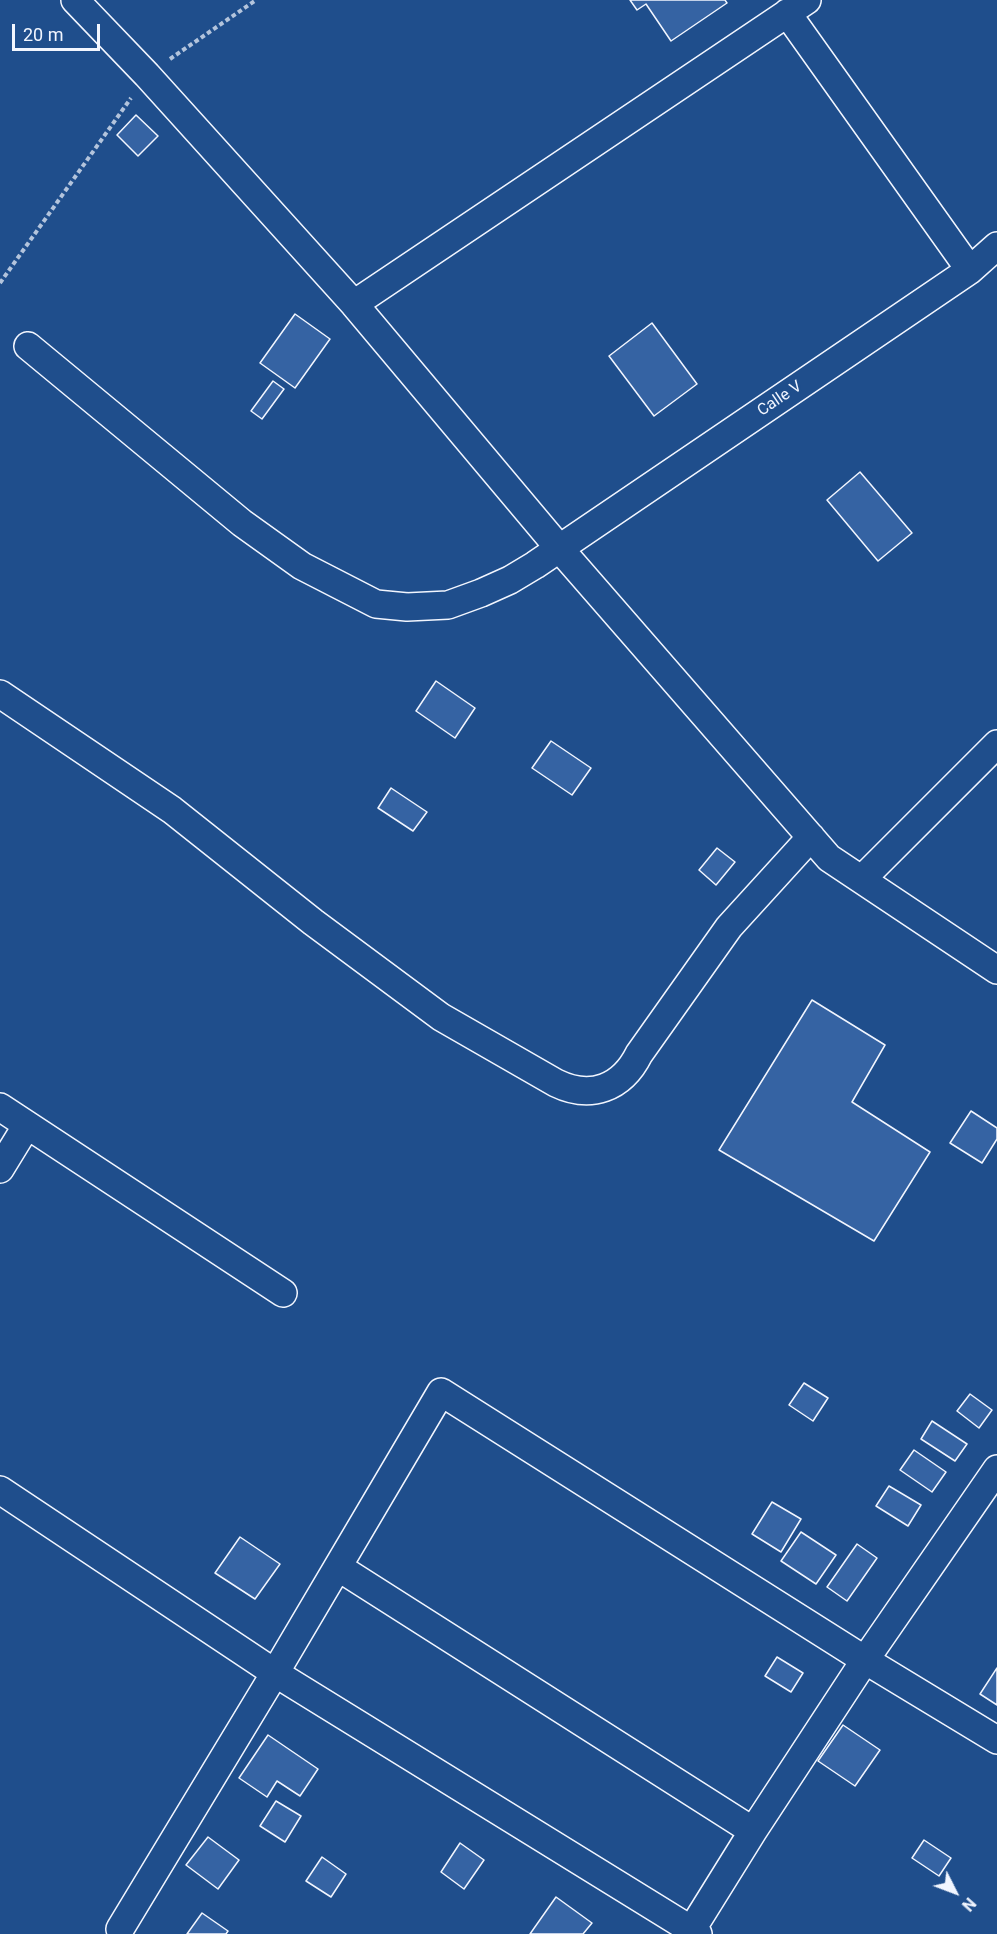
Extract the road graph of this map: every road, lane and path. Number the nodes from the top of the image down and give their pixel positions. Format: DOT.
graph roads {
  1 [pos="75,0"];
  2 [pos="255,0"];
  3 [pos="797,7"];
  4 [pos="147,75"];
  5 [pos="997,246"];
  6 [pos="970,270"];
  7 [pos="0,283"];
  8 [pos="354,304"];
  9 [pos="28,346"];
  10 [pos="559,548"];
  11 [pos="0,694"];
  12 [pos="997,744"];
  13 [pos="811,837"];
  14 [pos="862,879"];
  15 [pos="997,970"];
  16 [pos="0,1107"];
  17 [pos="27,1125"];
  18 [pos="0,1169"];
  19 [pos="283,1293"];
  20 [pos="997,1469"];
  21 [pos="0,1490"];
  22 [pos="338,1567"];
  23 [pos="865,1660"];
  24 [pos="275,1673"];
  25 [pos="997,1740"];
  26 [pos="753,1831"];
  27 [pos="120,1929"];
  28 [pos="693,1933"];
  1 -- 4 [label="street"];
  2 -- 4 [label="path"];
  3 -- 6 [label="street"];
  3 -- 8 [label="street"];
  4 -- 7 [label="path"];
  4 -- 8 [label="street"];
  5 -- 6 [label="street, Calle V"];
  6 -- 10 [label="street, Calle V"];
  8 -- 10 [label="street"];
  9 -- 10 [label="street, Calle V"];
  10 -- 13 [label="street"];
  11 -- 13 [label="street"];
  12 -- 14 [label="street"];
  13 -- 14 [label="street"];
  14 -- 15 [label="street"];
  16 -- 17 [label="street"];
  17 -- 18 [label="street"];
  17 -- 19 [label="street"];
  20 -- 23 [label="street"];
  21 -- 24 [label="street"];
  22 -- 23 [label="street"];
  22 -- 24 [label="street"];
  22 -- 26 [label="street"];
  23 -- 25 [label="street"];
  23 -- 26 [label="street"];
  24 -- 27 [label="street"];
  24 -- 28 [label="street"];
  26 -- 28 [label="street"];
}
